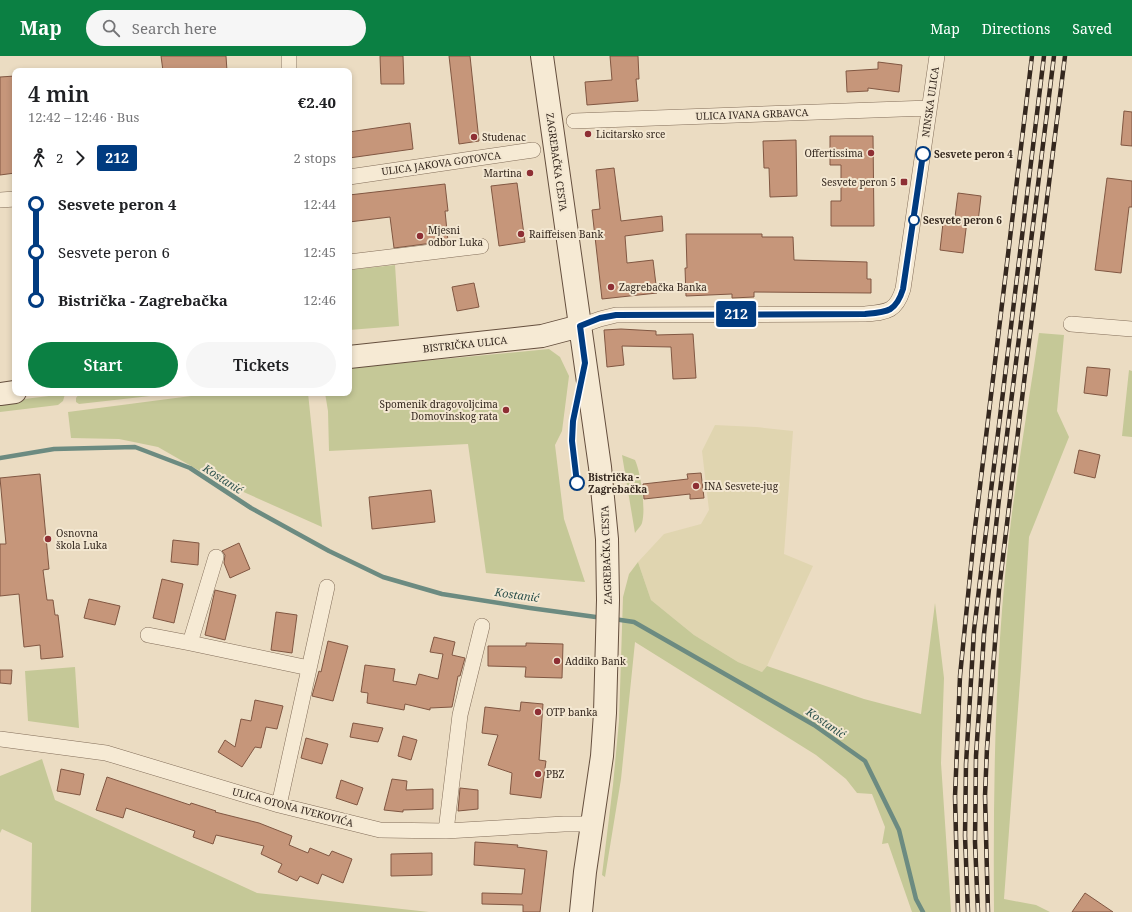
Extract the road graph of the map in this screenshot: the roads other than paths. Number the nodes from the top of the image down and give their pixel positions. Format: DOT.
graph roads {
  1 [pos="288,56"];
  2 [pos="542,56"];
  3 [pos="937,56"];
  4 [pos="289,68"];
  5 [pos="930,108"];
  6 [pos="574,121"];
  7 [pos="532,150"];
  8 [pos="352,176"];
  9 [pos="12,199"];
  10 [pos="0,200"];
  11 [pos="481,246"];
  12 [pos="352,262"];
  13 [pos="1071,324"];
  14 [pos="580,326"];
  15 [pos="1132,329"];
  16 [pos="352,357"];
  17 [pos="12,392"];
  18 [pos="0,394"];
  19 [pos="216,557"];
  20 [pos="327,587"];
  21 [pos="482,626"];
  22 [pos="148,635"];
  23 [pos="190,643"];
  24 [pos="309,668"];
  25 [pos="0,739"];
  26 [pos="279,805"];
  27 [pos="592,824"];
  28 [pos="446,832"];
  29 [pos="581,912"];
  1 -- 4 [label="street"];
  2 -- 14 [label="main road, ZAGREBAČKA CESTA"];
  3 -- 5 [label="street, NINSKA ULICA"];
  5 -- 6 [label="street, ULICA IVANA GRBAVCA"];
  5 -- 14 [label="street, NINSKA ULICA"];
  7 -- 8 [label="street, ULICA JAKOVA GOTOVCA"];
  9 -- 10 [label="street"];
  11 -- 12 [label="street"];
  13 -- 15 [label="street"];
  14 -- 16 [label="main road, BISTRIČKA ULICA"];
  14 -- 27 [label="main road, ZAGREBAČKA CESTA"];
  17 -- 18 [label="main road"];
  19 -- 23 [label="street"];
  20 -- 24 [label="street"];
  21 -- 28 [label="street"];
  22 -- 23 [label="street"];
  23 -- 24 [label="street"];
  24 -- 26 [label="street"];
  25 -- 26 [label="street, ULICA OTONA IVEKOVIĆA"];
  26 -- 28 [label="street, ULICA OTONA IVEKOVIĆA"];
  27 -- 28 [label="street, ULICA OTONA IVEKOVIĆA"];
  27 -- 29 [label="main road, ZAGREBAČKA CESTA"];
}
